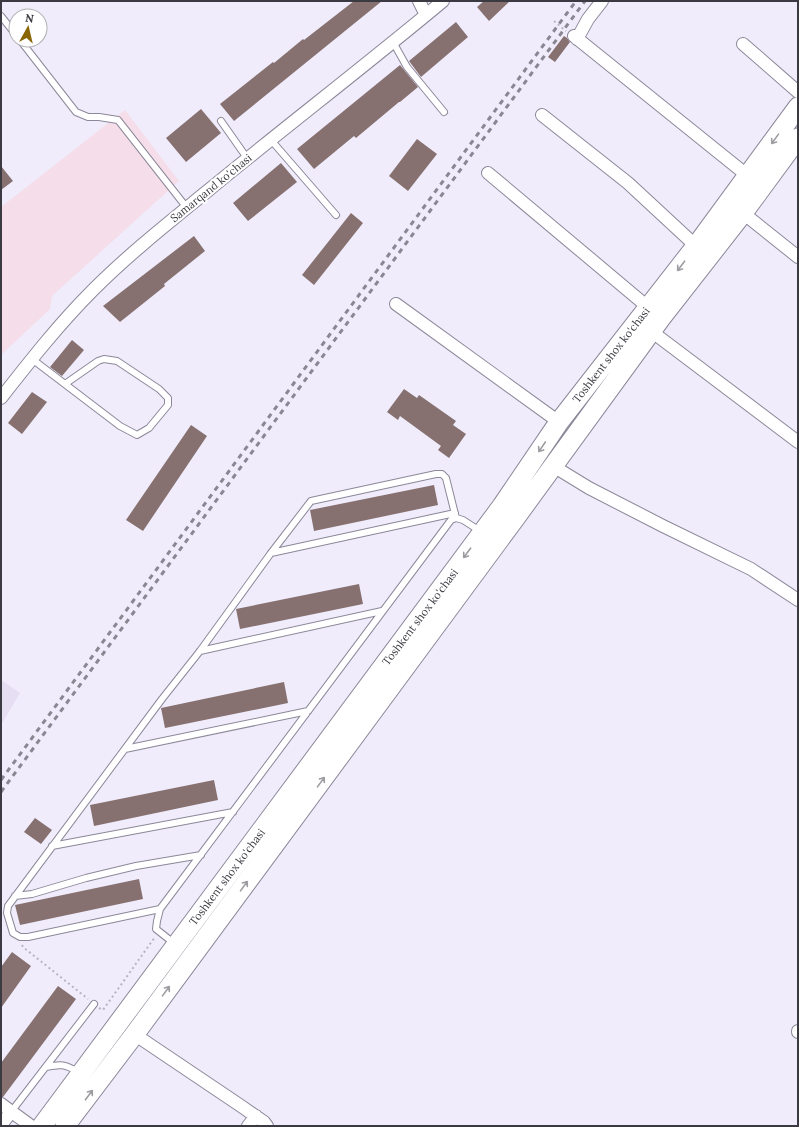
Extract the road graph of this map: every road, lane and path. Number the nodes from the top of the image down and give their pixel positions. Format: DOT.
graph roads {
  1 [pos="419,1"];
  2 [pos="443,1"];
  3 [pos="602,1"];
  4 [pos="426,15"];
  5 [pos="1,16"];
  6 [pos="554,22"];
  7 [pos="8,25"];
  8 [pos="575,37"];
  9 [pos="393,42"];
  10 [pos="743,44"];
  11 [pos="26,48"];
  12 [pos="798,92"];
  13 [pos="798,107"];
  14 [pos="444,112"];
  15 [pos="542,115"];
  16 [pos="221,121"];
  17 [pos="798,138"];
  18 [pos="271,140"];
  19 [pos="248,158"];
  20 [pos="488,172"];
  21 [pos="748,176"];
  22 [pos="187,208"];
  23 [pos="743,213"];
  24 [pos="336,215"];
  25 [pos="696,246"];
  26 [pos="798,257"];
  27 [pos="396,304"];
  28 [pos="649,308"];
  29 [pos="651,331"];
  30 [pos="32,358"];
  31 [pos="65,384"];
  32 [pos="1,398"];
  33 [pos="559,422"];
  34 [pos="798,442"];
  35 [pos="553,466"];
  36 [pos="509,512"];
  37 [pos="456,516"];
  38 [pos="482,532"];
  39 [pos="271,553"];
  40 [pos="798,600"];
  41 [pos="382,611"];
  42 [pos="200,651"];
  43 [pos="308,712"];
  44 [pos="125,749"];
  45 [pos="233,812"];
  46 [pos="52,846"];
  47 [pos="201,855"];
  48 [pos="15,896"];
  49 [pos="160,909"];
  50 [pos="1,916"];
  51 [pos="9,920"];
  52 [pos="160,932"];
  53 [pos="20,937"];
  54 [pos="176,945"];
  55 [pos="94,1004"];
  56 [pos="134,1034"];
  57 [pos="46,1067"];
  58 [pos="81,1074"];
  59 [pos="1,1104"];
  60 [pos="11,1112"];
  61 [pos="256,1116"];
  62 [pos="1,1125"];
  63 [pos="31,1126"];
  64 [pos="42,1126"];
  65 [pos="65,1126"];
  66 [pos="248,1126"];
  67 [pos="267,1126"];
  1 -- 4 [label="street"];
  2 -- 4 [label="street, Samarqand ko'chasi"];
  3 -- 8 [label="street"];
  4 -- 9 [label="street, Samarqand ko'chasi"];
  5 -- 7 [label="lane"];
  6 -- 8 [label="path"];
  8 -- 21 [label="street"];
  9 -- 14 [label="lane"];
  9 -- 18 [label="street, Samarqand ko'chasi"];
  10 -- 12 [label="street"];
  11 -- 22 [label="lane"];
  13 -- 21 [label="main road, Toshkent shox ko'chasi, one-way"];
  15 -- 25 [label="street"];
  16 -- 19 [label="lane"];
  17 -- 23 [label="main road, Toshkent shox ko'chasi"];
  18 -- 19 [label="street, Samarqand ko'chasi"];
  18 -- 24 [label="lane"];
  19 -- 22 [label="street, Samarqand ko'chasi"];
  20 -- 28 [label="street"];
  21 -- 25 [label="main road, Toshkent shox ko'chasi"];
  22 -- 30 [label="street, Samarqand ko'chasi"];
  23 -- 26 [label="street"];
  23 -- 29 [label="main road, Toshkent shox ko'chasi"];
  25 -- 28 [label="main road, Toshkent shox ko'chasi, one-way"];
  27 -- 33 [label="street"];
  28 -- 33 [label="main road, Toshkent shox ko'chasi"];
  29 -- 34 [label="street"];
  29 -- 35 [label="main road, Toshkent shox ko'chasi"];
  30 -- 31 [label="lane"];
  30 -- 32 [label="street, Samarqand ko'chasi"];
  31 -- 31 [label="lane"];
  33 -- 36 [label="main road, Toshkent shox ko'chasi, one-way"];
  35 -- 36 [label="main road, Toshkent shox ko'chasi"];
  35 -- 40 [label="street"];
  36 -- 38 [label="main road, Toshkent shox ko'chasi"];
  56 -- 36 [label="main road, Toshkent shox ko'chasi, one-way"];
  37 -- 38 [label="lane"];
  37 -- 39 [label="lane"];
  37 -- 39 [label="lane"];
  37 -- 41 [label="lane"];
  38 -- 54 [label="main road, Toshkent shox ko'chasi, one-way"];
  39 -- 42 [label="lane"];
  41 -- 42 [label="lane"];
  41 -- 43 [label="lane"];
  42 -- 44 [label="lane"];
  43 -- 44 [label="lane"];
  43 -- 45 [label="lane"];
  44 -- 46 [label="lane"];
  45 -- 46 [label="lane"];
  45 -- 47 [label="lane"];
  46 -- 48 [label="lane"];
  47 -- 48 [label="lane"];
  47 -- 49 [label="lane"];
  48 -- 51 [label="lane"];
  49 -- 52 [label="lane"];
  49 -- 53 [label="lane"];
  50 -- 51 [label="lane"];
  51 -- 53 [label="lane"];
  52 -- 54 [label="lane"];
  52 -- 55 [label="path"];
  53 -- 55 [label="path"];
  54 -- 58 [label="main road, Toshkent shox ko'chasi"];
  55 -- 57 [label="lane"];
  56 -- 61 [label="street"];
  65 -- 56 [label="main road, Toshkent shox ko'chasi, one-way"];
  57 -- 58 [label="lane"];
  57 -- 60 [label="lane"];
  58 -- 64 [label="main road, Toshkent shox ko'chasi"];
  59 -- 60 [label="street"];
  60 -- 62 [label="street"];
  60 -- 63 [label="street"];
  61 -- 66 [label="street"];
  61 -- 67 [label="street"];
}
